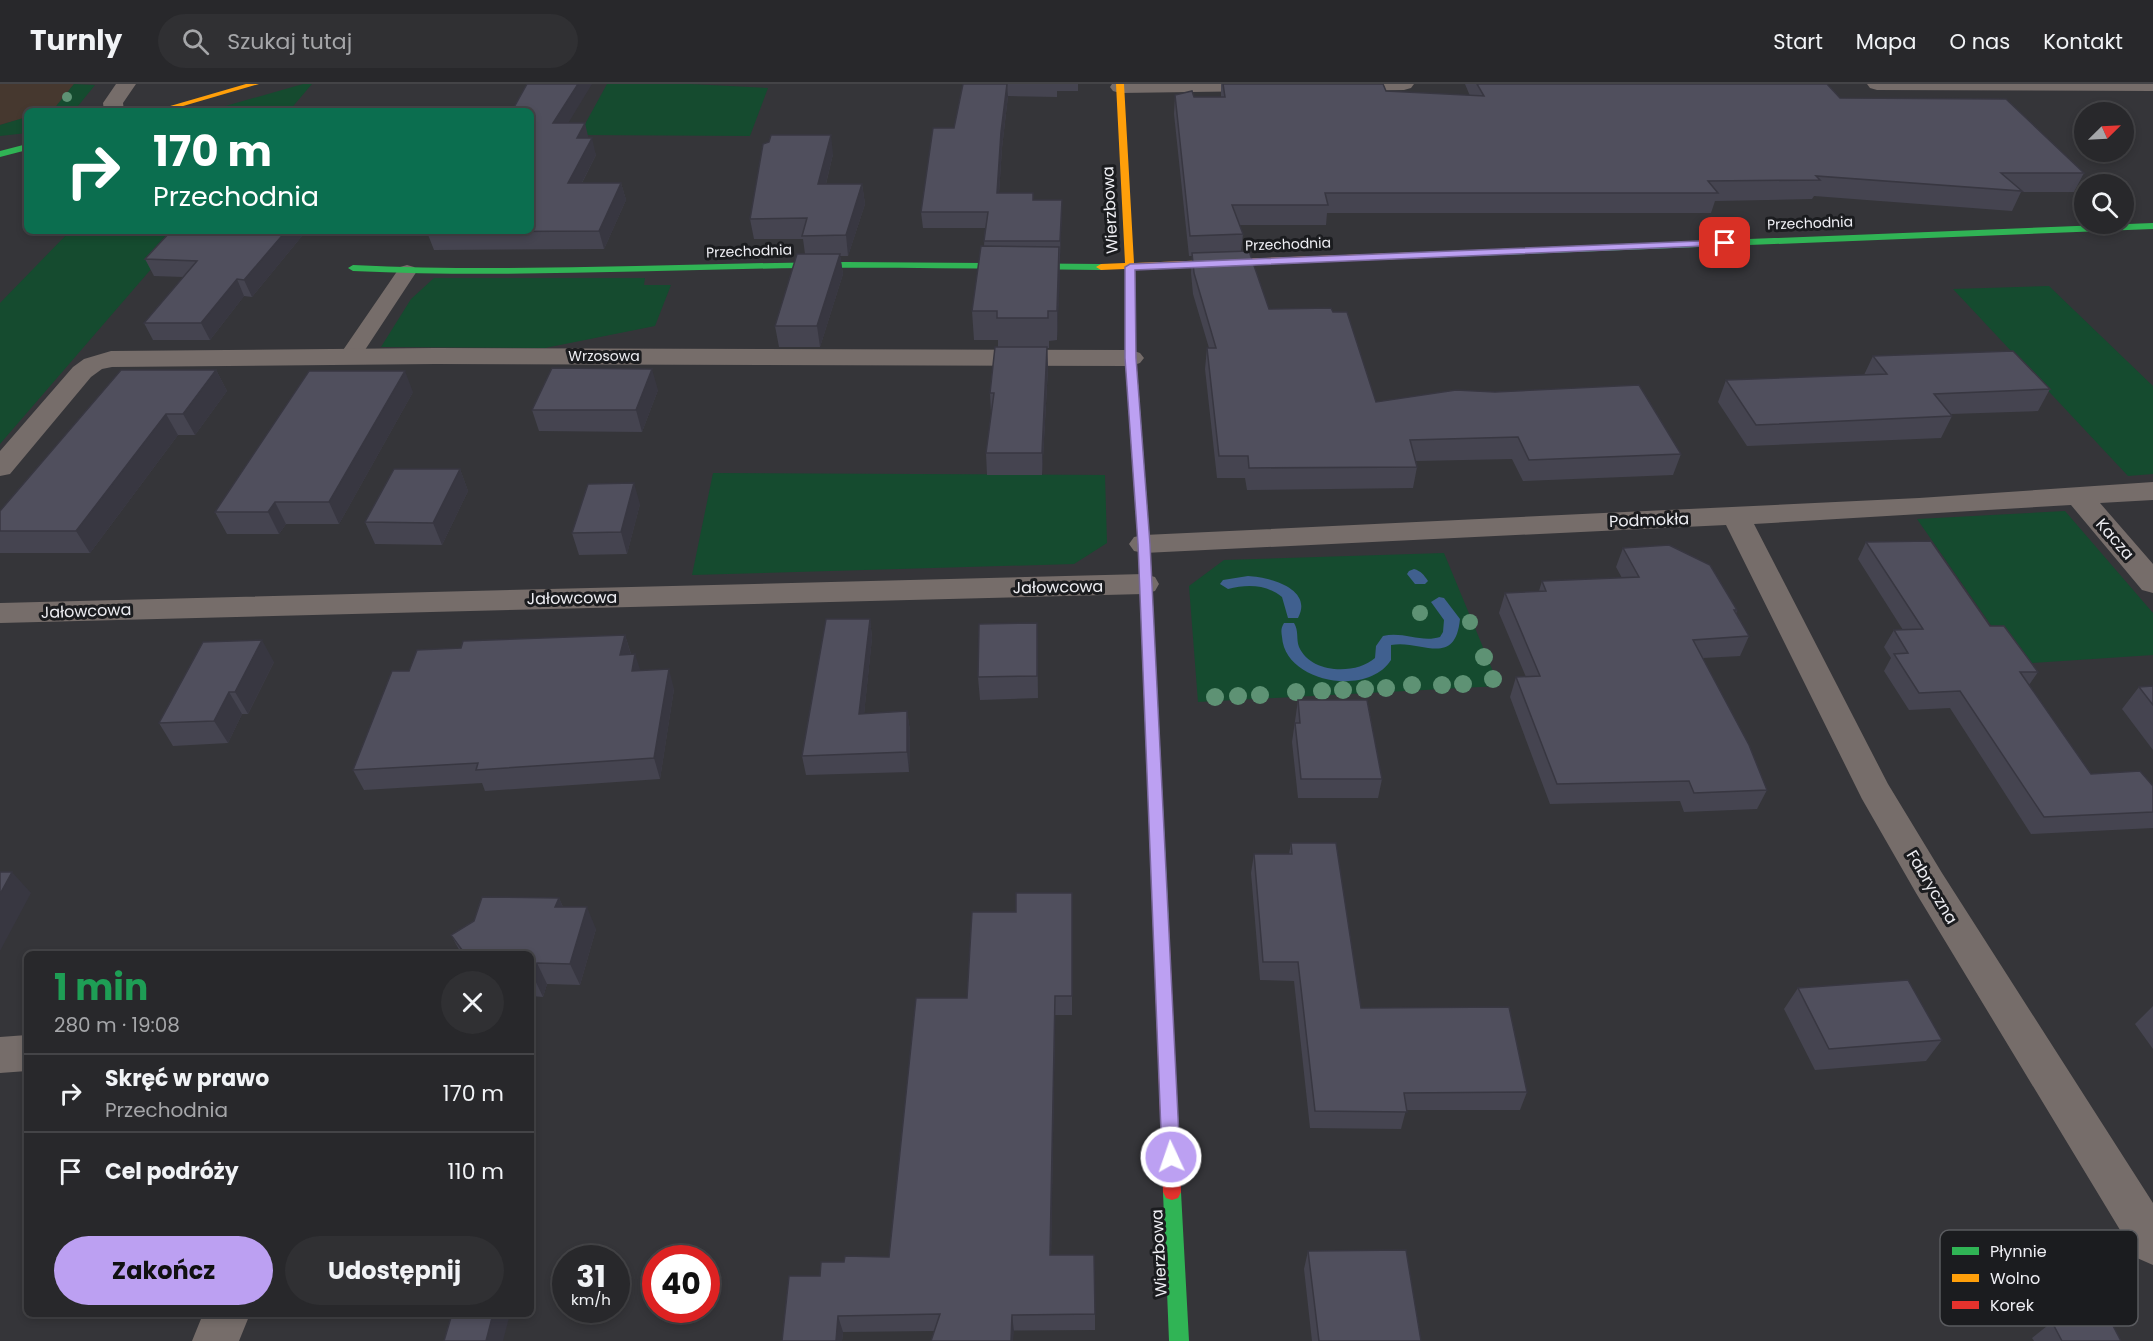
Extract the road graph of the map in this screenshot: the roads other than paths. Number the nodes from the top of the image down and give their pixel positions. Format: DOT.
graph roads {
  1 [pos="126,84"];
  2 [pos="255,84"];
  3 [pos="1404,84"];
  4 [pos="1877,84"];
  5 [pos="1120,85"];
  6 [pos="1286,85"];
  7 [pos="1322,85"];
  8 [pos="2038,85"];
  9 [pos="2153,85"];
  10 [pos="114,108"];
  11 [pos="168,108"];
  12 [pos="24,148"];
  13 [pos="0,154"];
  14 [pos="2153,226"];
  15 [pos="1130,267"];
  16 [pos="352,268"];
  17 [pos="407,271"];
  18 [pos="350,356"];
  19 [pos="1131,358"];
  20 [pos="0,468"];
  21 [pos="2153,491"];
  22 [pos="2078,496"];
  23 [pos="1736,516"];
  24 [pos="1144,544"];
  25 [pos="2153,583"];
  26 [pos="1144,584"];
  27 [pos="0,614"];
  28 [pos="24,1053"];
  29 [pos="0,1055"];
  30 [pos="2153,1243"];
  31 [pos="226,1317"];
  32 [pos="216,1341"];
  33 [pos="1179,1341"];
  1 -- 10 [label="street"];
  2 -- 11 [label="street"];
  3 -- 7 [label="street"];
  4 -- 8 [label="street"];
  5 -- 6 [label="street"];
  5 -- 15 [label="street, Wierzbowa"];
  8 -- 9 [label="street"];
  12 -- 13 [label="street"];
  14 -- 15 [label="street, Przechodnia"];
  15 -- 17 [label="street, Przechodnia"];
  15 -- 19 [label="street, Wierzbowa"];
  16 -- 17 [label="street, Przechodnia"];
  17 -- 18 [label="lane"];
  18 -- 19 [label="street, Wrzosowa"];
  18 -- 20 [label="street, Wrzosowa"];
  19 -- 24 [label="street, Wierzbowa"];
  21 -- 22 [label="street, Podmokła"];
  22 -- 23 [label="street, Podmokła"];
  22 -- 25 [label="street, Kacza"];
  23 -- 24 [label="street, Podmokła"];
  23 -- 30 [label="street, Fabryczna"];
  24 -- 26 [label="street, Wierzbowa"];
  26 -- 27 [label="street, Jałowcowa"];
  26 -- 33 [label="street, Wierzbowa"];
  28 -- 29 [label="street"];
  31 -- 32 [label="street"];
}
